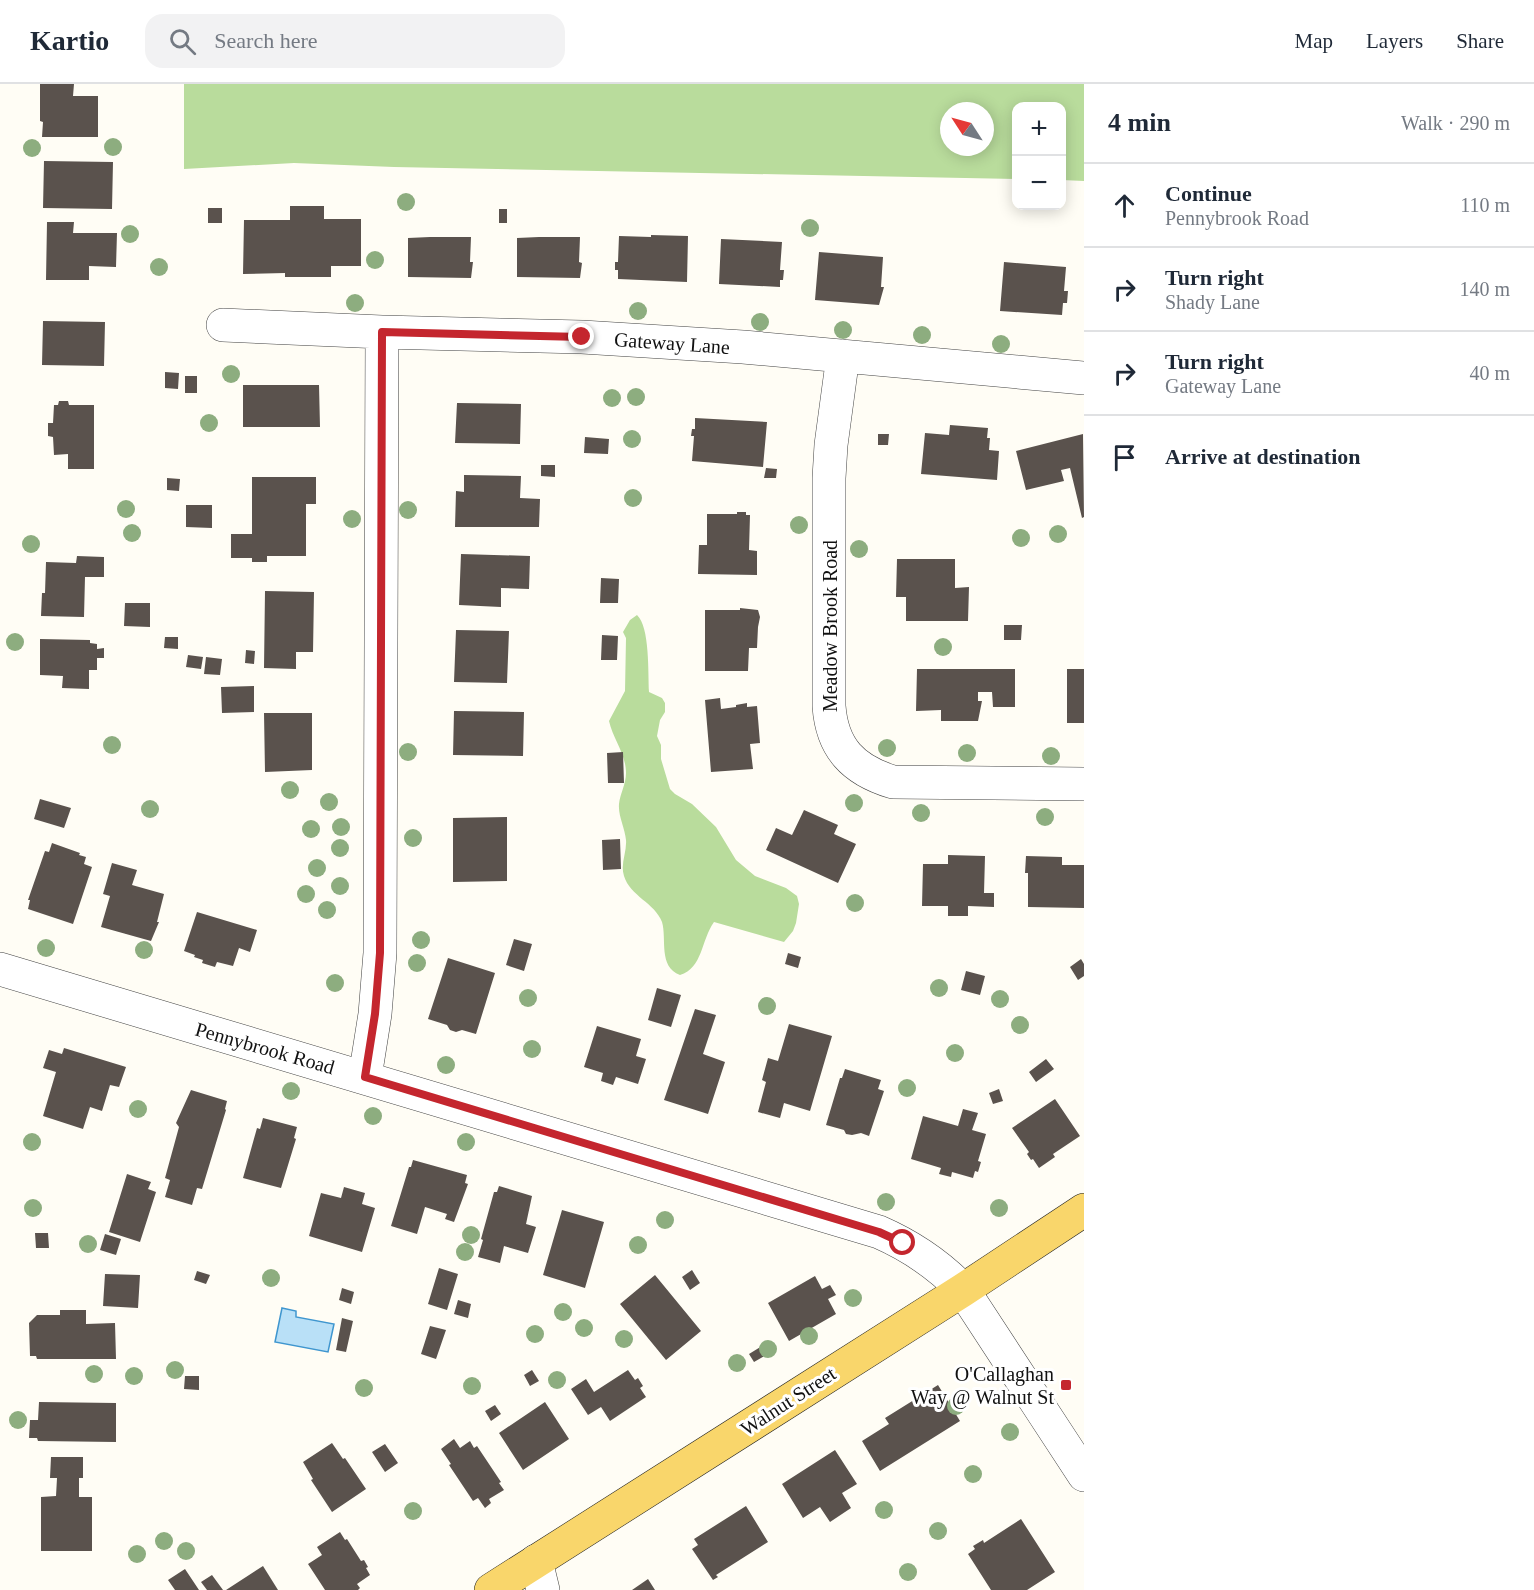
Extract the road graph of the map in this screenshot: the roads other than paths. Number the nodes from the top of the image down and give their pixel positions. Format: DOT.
graph roads {
  1 [pos="223,325"];
  2 [pos="382,332"];
  3 [pos="843,356"];
  4 [pos="1084,378"];
  5 [pos="1084,784"];
  6 [pos="0,969"];
  7 [pos="365,1077"];
  8 [pos="1084,1210"];
  9 [pos="963,1290"];
  10 [pos="1084,1475"];
  11 [pos="539,1576"];
  12 [pos="491,1590"];
  1 -- 2 [label="street, Gateway Lane"];
  2 -- 3 [label="street, Gateway Lane"];
  2 -- 7 [label="street"];
  3 -- 4 [label="street, Gateway Lane"];
  3 -- 5 [label="street, Meadow Brook Road"];
  6 -- 7 [label="street, Pennybrook Road"];
  7 -- 9 [label="street, Pennybrook Road"];
  8 -- 9 [label="main road, Walnut Street"];
  9 -- 10 [label="street, Pennybrook Road"];
  9 -- 11 [label="main road, Walnut Street"];
  11 -- 12 [label="main road, Walnut Street"];
}
